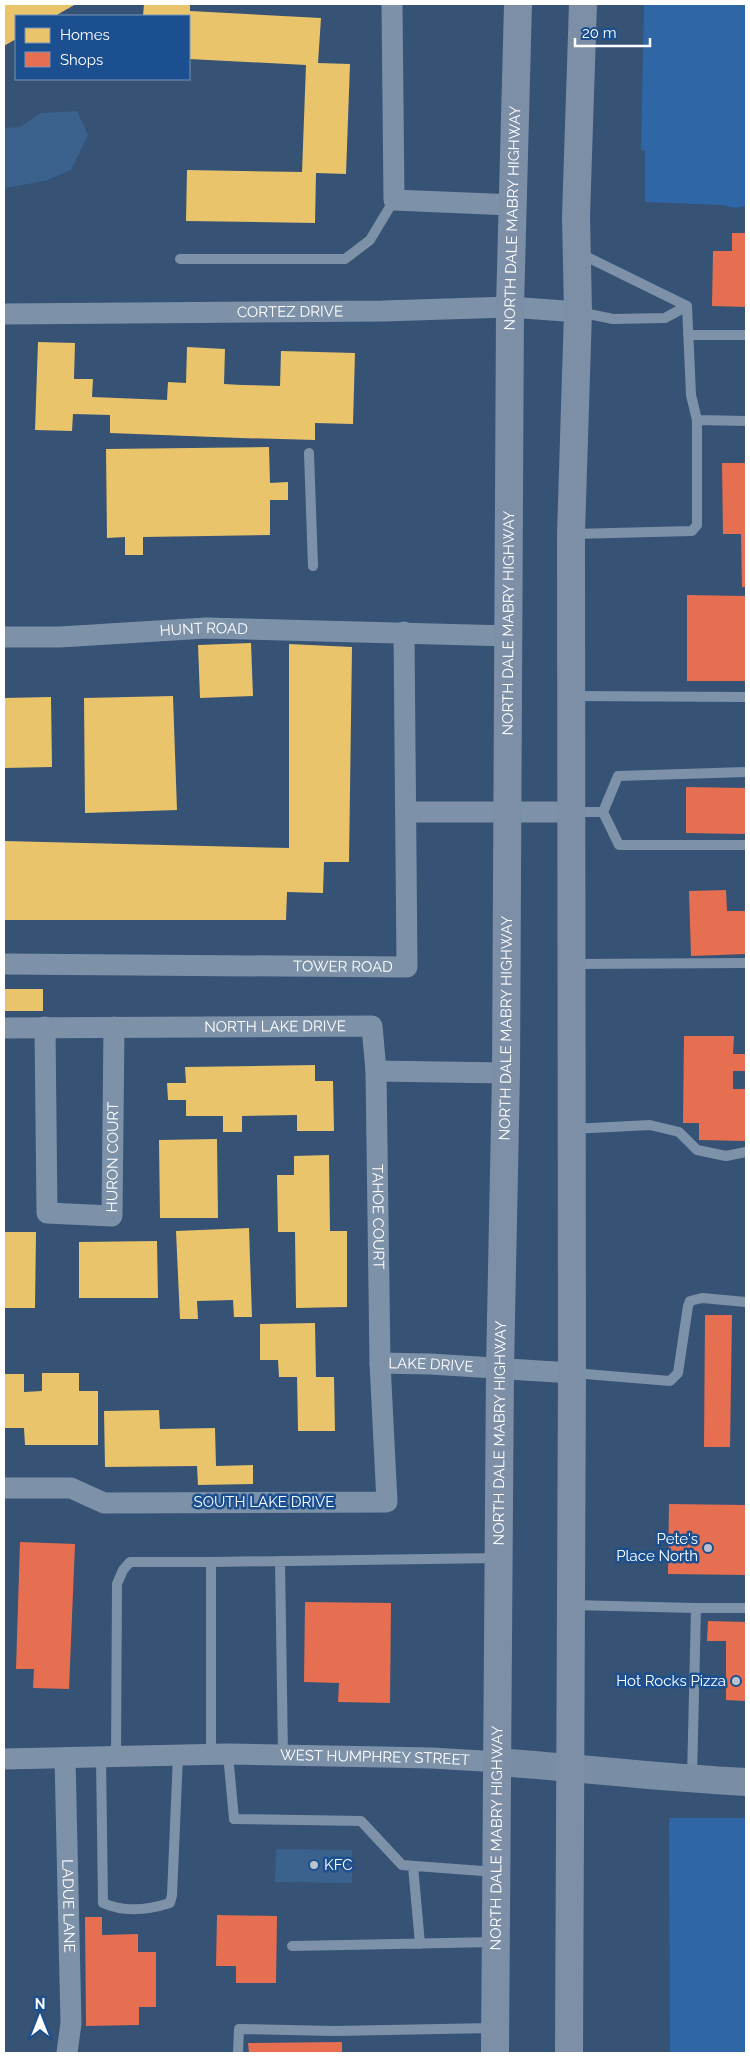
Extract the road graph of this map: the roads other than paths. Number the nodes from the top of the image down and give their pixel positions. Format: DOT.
graph roads {
  1 [pos="392,4"];
  2 [pos="518,4"];
  3 [pos="583,4"];
  4 [pos="394,200"];
  5 [pos="513,205"];
  6 [pos="576,252"];
  7 [pos="180,259"];
  8 [pos="687,306"];
  9 [pos="510,307"];
  10 [pos="578,312"];
  11 [pos="4,314"];
  12 [pos="688,335"];
  13 [pos="746,335"];
  14 [pos="697,420"];
  15 [pos="746,421"];
  16 [pos="309,452"];
  17 [pos="571,534"];
  18 [pos="312,566"];
  19 [pos="404,632"];
  20 [pos="510,636"];
  21 [pos="4,637"];
  22 [pos="571,696"];
  23 [pos="746,697"];
  24 [pos="746,772"];
  25 [pos="406,812"];
  26 [pos="508,812"];
  27 [pos="571,812"];
  28 [pos="602,812"];
  29 [pos="746,845"];
  30 [pos="746,963"];
  31 [pos="4,964"];
  32 [pos="571,964"];
  33 [pos="45,1027"];
  34 [pos="114,1027"];
  35 [pos="4,1028"];
  36 [pos="376,1071"];
  37 [pos="506,1073"];
  38 [pos="571,1129"];
  39 [pos="746,1152"];
  40 [pos="746,1302"];
  41 [pos="380,1363"];
  42 [pos="500,1368"];
  43 [pos="572,1373"];
  44 [pos="4,1488"];
  45 [pos="499,1558"];
  46 [pos="280,1561"];
  47 [pos="211,1562"];
  48 [pos="571,1606"];
  49 [pos="696,1608"];
  50 [pos="746,1608"];
  51 [pos="220,1754"];
  52 [pos="282,1755"];
  53 [pos="178,1756"];
  54 [pos="65,1758"];
  55 [pos="108,1758"];
  56 [pos="4,1759"];
  57 [pos="498,1762"];
  58 [pos="570,1767"];
  59 [pos="692,1779"];
  60 [pos="746,1782"];
  61 [pos="413,1866"];
  62 [pos="496,1872"];
  63 [pos="496,1942"];
  64 [pos="420,1944"];
  65 [pos="292,1946"];
  66 [pos="495,2041"];
  67 [pos="66,2053"];
  68 [pos="238,2053"];
  69 [pos="568,2053"];
  1 -- 4 [label="street"];
  2 -- 5 [label="main road, NORTH DALE MABRY HIGHWAY"];
  3 -- 6 [label="main road"];
  4 -- 5 [label="street"];
  4 -- 7 [label="lane"];
  5 -- 9 [label="main road, NORTH DALE MABRY HIGHWAY"];
  6 -- 8 [label="lane"];
  6 -- 10 [label="main road"];
  8 -- 10 [label="lane"];
  8 -- 12 [label="lane"];
  9 -- 10 [label="street, CORTEZ DRIVE"];
  9 -- 11 [label="street, CORTEZ DRIVE"];
  9 -- 20 [label="main road, NORTH DALE MABRY HIGHWAY"];
  10 -- 17 [label="main road"];
  12 -- 13 [label="lane"];
  12 -- 14 [label="lane"];
  14 -- 15 [label="lane"];
  14 -- 17 [label="lane"];
  16 -- 18 [label="lane"];
  17 -- 22 [label="main road"];
  19 -- 20 [label="street, HUNT ROAD"];
  19 -- 21 [label="street, HUNT ROAD"];
  19 -- 25 [label="street, TOWER ROAD"];
  20 -- 26 [label="main road, NORTH DALE MABRY HIGHWAY"];
  22 -- 23 [label="lane"];
  22 -- 27 [label="main road"];
  24 -- 28 [label="lane"];
  25 -- 26 [label="street"];
  25 -- 31 [label="street, TOWER ROAD"];
  26 -- 27 [label="street"];
  26 -- 37 [label="main road, NORTH DALE MABRY HIGHWAY"];
  27 -- 28 [label="lane"];
  27 -- 32 [label="main road"];
  28 -- 29 [label="lane"];
  30 -- 32 [label="lane"];
  32 -- 38 [label="main road"];
  33 -- 34 [label="street, NORTH LAKE DRIVE"];
  33 -- 34 [label="street, HURON COURT"];
  33 -- 35 [label="street, NORTH LAKE DRIVE"];
  34 -- 36 [label="street, NORTH LAKE DRIVE"];
  36 -- 37 [label="street"];
  36 -- 41 [label="street, TAHOE COURT"];
  37 -- 42 [label="main road, NORTH DALE MABRY HIGHWAY"];
  38 -- 39 [label="lane"];
  38 -- 43 [label="main road"];
  40 -- 43 [label="lane"];
  41 -- 42 [label="street, LAKE DRIVE"];
  41 -- 44 [label="street, SOUTH LAKE DRIVE"];
  42 -- 43 [label="street, LAKE DRIVE"];
  42 -- 45 [label="main road, NORTH DALE MABRY HIGHWAY"];
  43 -- 48 [label="main road"];
  45 -- 46 [label="lane"];
  45 -- 57 [label="main road, NORTH DALE MABRY HIGHWAY"];
  46 -- 47 [label="lane"];
  46 -- 52 [label="lane"];
  47 -- 51 [label="lane"];
  47 -- 55 [label="lane"];
  48 -- 49 [label="lane"];
  48 -- 58 [label="main road"];
  49 -- 50 [label="lane"];
  49 -- 59 [label="lane"];
  51 -- 52 [label="street, WEST HUMPHREY STREET"];
  51 -- 53 [label="street, WEST HUMPHREY STREET"];
  51 -- 61 [label="lane"];
  52 -- 57 [label="street, WEST HUMPHREY STREET"];
  53 -- 55 [label="street, WEST HUMPHREY STREET"];
  53 -- 55 [label="lane"];
  54 -- 55 [label="street, WEST HUMPHREY STREET"];
  54 -- 56 [label="street, WEST HUMPHREY STREET"];
  54 -- 67 [label="street, LADUE LANE"];
  57 -- 58 [label="street, WEST HUMPHREY STREET"];
  57 -- 62 [label="main road, NORTH DALE MABRY HIGHWAY"];
  58 -- 59 [label="street, WEST HUMPHREY STREET"];
  58 -- 69 [label="main road"];
  59 -- 60 [label="street, WEST HUMPHREY STREET"];
  61 -- 62 [label="lane"];
  61 -- 64 [label="lane"];
  62 -- 63 [label="main road, NORTH DALE MABRY HIGHWAY"];
  63 -- 64 [label="lane"];
  63 -- 66 [label="main road, NORTH DALE MABRY HIGHWAY"];
  64 -- 65 [label="lane"];
  66 -- 68 [label="lane"];
}
